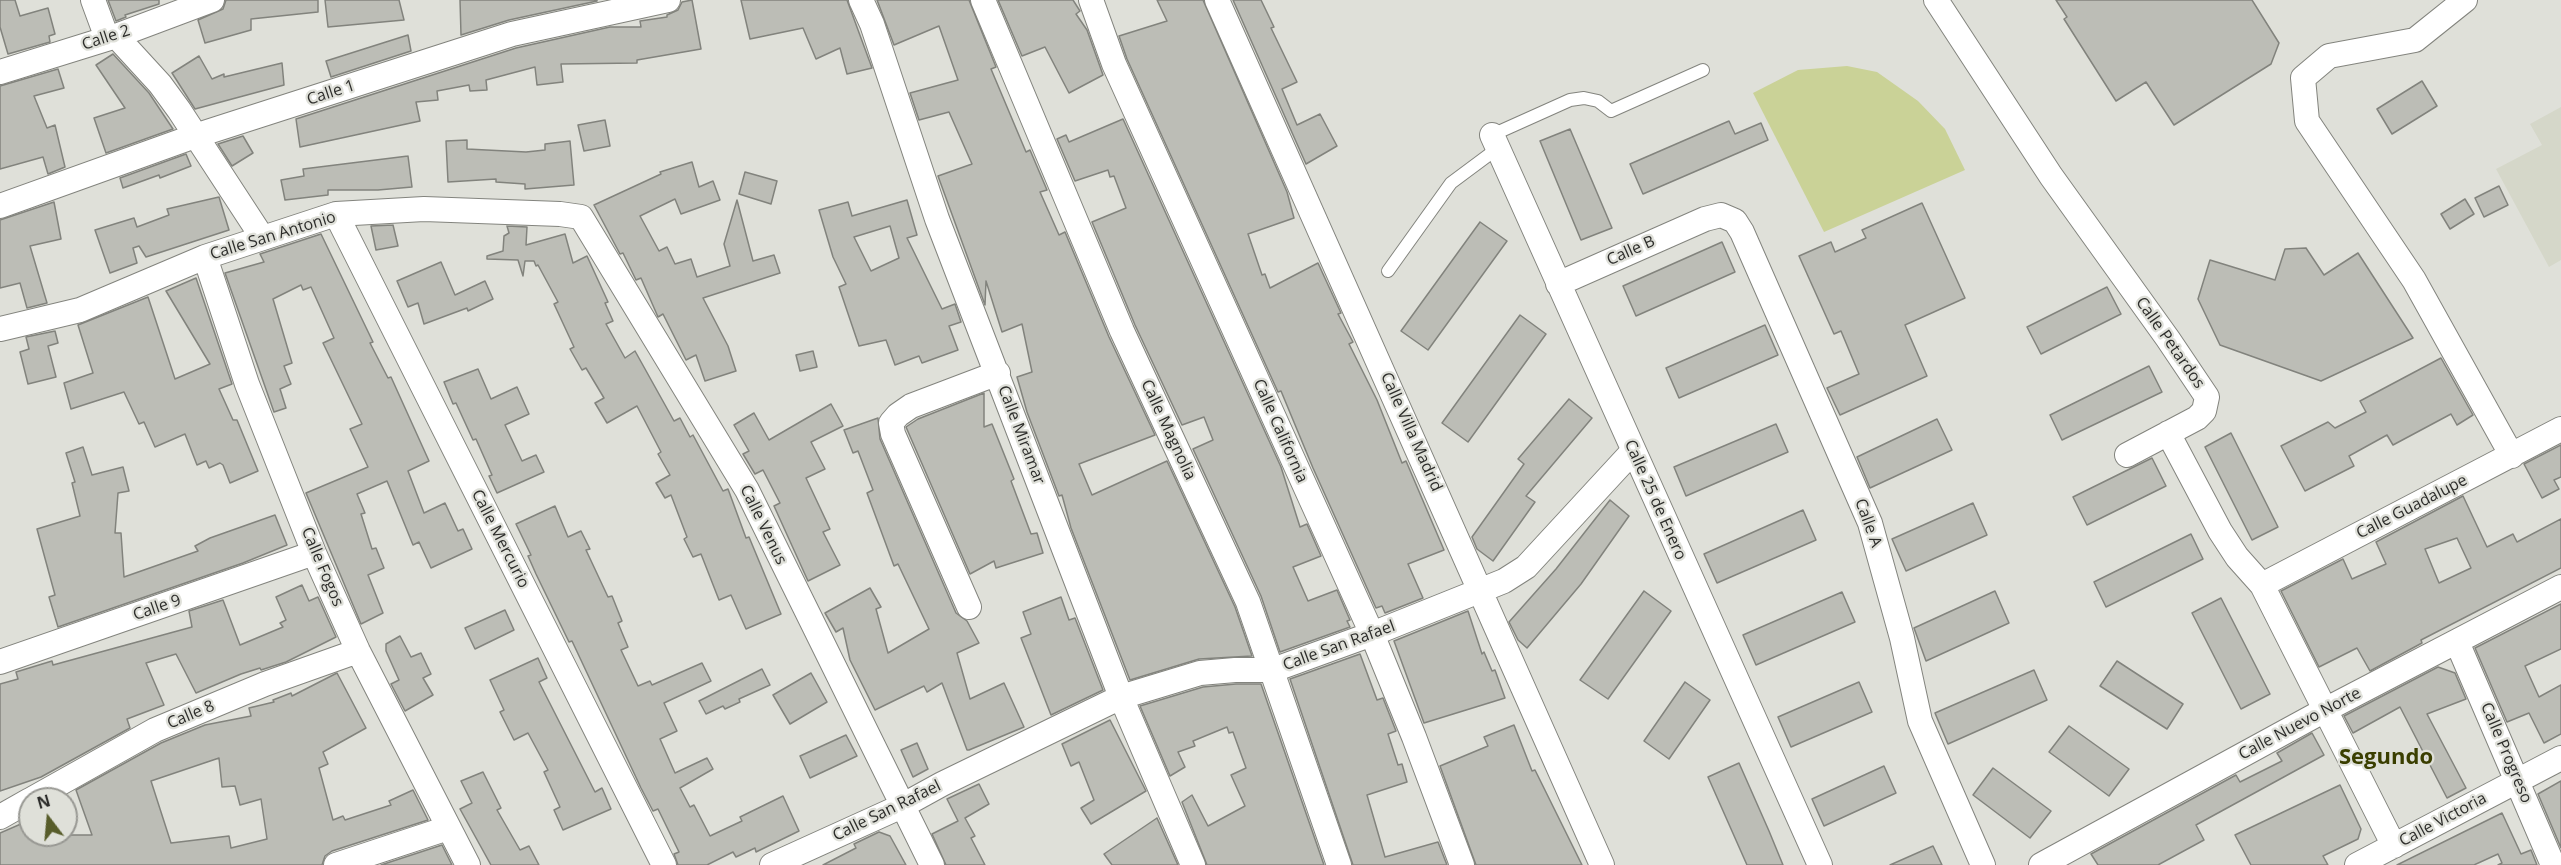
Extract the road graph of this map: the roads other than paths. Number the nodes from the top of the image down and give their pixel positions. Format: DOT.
graph roads {
  1 [pos="93,0"];
  2 [pos="212,0"];
  3 [pos="668,0"];
  4 [pos="861,0"];
  5 [pos="983,0"];
  6 [pos="1091,0"];
  7 [pos="1217,0"];
  8 [pos="1936,0"];
  9 [pos="2465,0"];
  10 [pos="112,37"];
  11 [pos="1703,70"];
  12 [pos="0,72"];
  13 [pos="195,136"];
  14 [pos="1495,141"];
  15 [pos="0,206"];
  16 [pos="336,214"];
  17 [pos="560,214"];
  18 [pos="1705,219"];
  19 [pos="262,237"];
  20 [pos="205,256"];
  21 [pos="1388,271"];
  22 [pos="1558,284"];
  23 [pos="0,329"];
  24 [pos="998,374"];
  25 [pos="2561,429"];
  26 [pos="2168,433"];
  27 [pos="1633,451"];
  28 [pos="2127,455"];
  29 [pos="2512,456"];
  30 [pos="314,554"];
  31 [pos="2262,585"];
  32 [pos="2561,587"];
  33 [pos="1479,591"];
  34 [pos="969,607"];
  35 [pos="1372,634"];
  36 [pos="2457,642"];
  37 [pos="358,651"];
  38 [pos="0,662"];
  39 [pos="1273,669"];
  40 [pos="1121,697"];
  41 [pos="2325,710"];
  42 [pos="2561,758"];
  43 [pos="2518,781"];
  44 [pos="54,787"];
  45 [pos="902,806"];
  46 [pos="18,807"];
  47 [pos="0,817"];
  48 [pos="448,828"];
  49 [pos="2394,846"];
  50 [pos="336,865"];
  51 [pos="468,865"];
  52 [pos="664,865"];
  53 [pos="772,865"];
  54 [pos="932,865"];
  55 [pos="1193,865"];
  56 [pos="1339,865"];
  57 [pos="1462,865"];
  58 [pos="1602,865"];
  59 [pos="1820,865"];
  60 [pos="1983,865"];
  61 [pos="2041,865"];
  62 [pos="2357,865"];
  63 [pos="2553,865"];
  1 -- 10 [label="street"];
  2 -- 10 [label="street, Calle 2"];
  3 -- 13 [label="street, Calle 1"];
  4 -- 24 [label="street, Calle Miramar"];
  5 -- 39 [label="street, Calle Magnolia"];
  6 -- 35 [label="street, Calle California"];
  7 -- 33 [label="street, Calle Villa Madrid"];
  8 -- 26 [label="street, Calle Petardos"];
  9 -- 29 [label="street"];
  10 -- 12 [label="street, Calle 2"];
  10 -- 13 [label="street"];
  11 -- 14 [label="lane"];
  13 -- 15 [label="street, Calle 1"];
  13 -- 19 [label="street"];
  14 -- 21 [label="lane"];
  14 -- 22 [label="street, Calle 25 de Enero"];
  16 -- 17 [label="street, Calle San Antonio"];
  16 -- 19 [label="street, Calle San Antonio"];
  16 -- 52 [label="street, Calle Mercurio"];
  17 -- 45 [label="street, Calle Venus"];
  18 -- 22 [label="street, Calle B"];
  18 -- 60 [label="street, Calle A"];
  19 -- 20 [label="street, Calle San Antonio"];
  20 -- 23 [label="street, Calle San Antonio"];
  20 -- 30 [label="street, Calle Fogos"];
  22 -- 27 [label="street, Calle 25 de Enero"];
  24 -- 34 [label="street"];
  24 -- 40 [label="street, Calle Miramar"];
  25 -- 29 [label="street, Calle Guadalupe"];
  26 -- 28 [label="street, Calle Petardos"];
  26 -- 31 [label="street"];
  27 -- 33 [label="street, Calle San Rafael"];
  27 -- 59 [label="street, Calle 25 de Enero"];
  29 -- 31 [label="street, Calle Guadalupe"];
  30 -- 37 [label="street, Calle Fogos"];
  30 -- 38 [label="street, Calle 9"];
  31 -- 41 [label="street"];
  32 -- 36 [label="street, Calle Nuevo Norte"];
  33 -- 35 [label="street, Calle San Rafael"];
  33 -- 58 [label="street, Calle Villa Madrid"];
  35 -- 39 [label="street, Calle San Rafael"];
  35 -- 57 [label="street, Calle California"];
  36 -- 41 [label="street, Calle Nuevo Norte"];
  36 -- 43 [label="street, Calle Progreso"];
  37 -- 44 [label="street, Calle 8"];
  37 -- 48 [label="street, Calle Fogos"];
  39 -- 40 [label="street, Calle San Rafael"];
  39 -- 56 [label="street, Calle Magnolia"];
  40 -- 45 [label="street, Calle San Rafael"];
  40 -- 55 [label="street, Calle Miramar"];
  41 -- 49 [label="street"];
  41 -- 61 [label="street, Calle Nuevo Norte"];
  42 -- 43 [label="street, Calle Victoria"];
  43 -- 49 [label="street, Calle Victoria"];
  43 -- 63 [label="street, Calle Progreso"];
  45 -- 53 [label="street, Calle San Rafael"];
  45 -- 54 [label="street, Calle Venus"];
  46 -- 47 [label="street, Calle 8"];
  48 -- 50 [label="street"];
  48 -- 51 [label="street, Calle Fogos"];
  49 -- 62 [label="street, Calle Victoria"];
}
